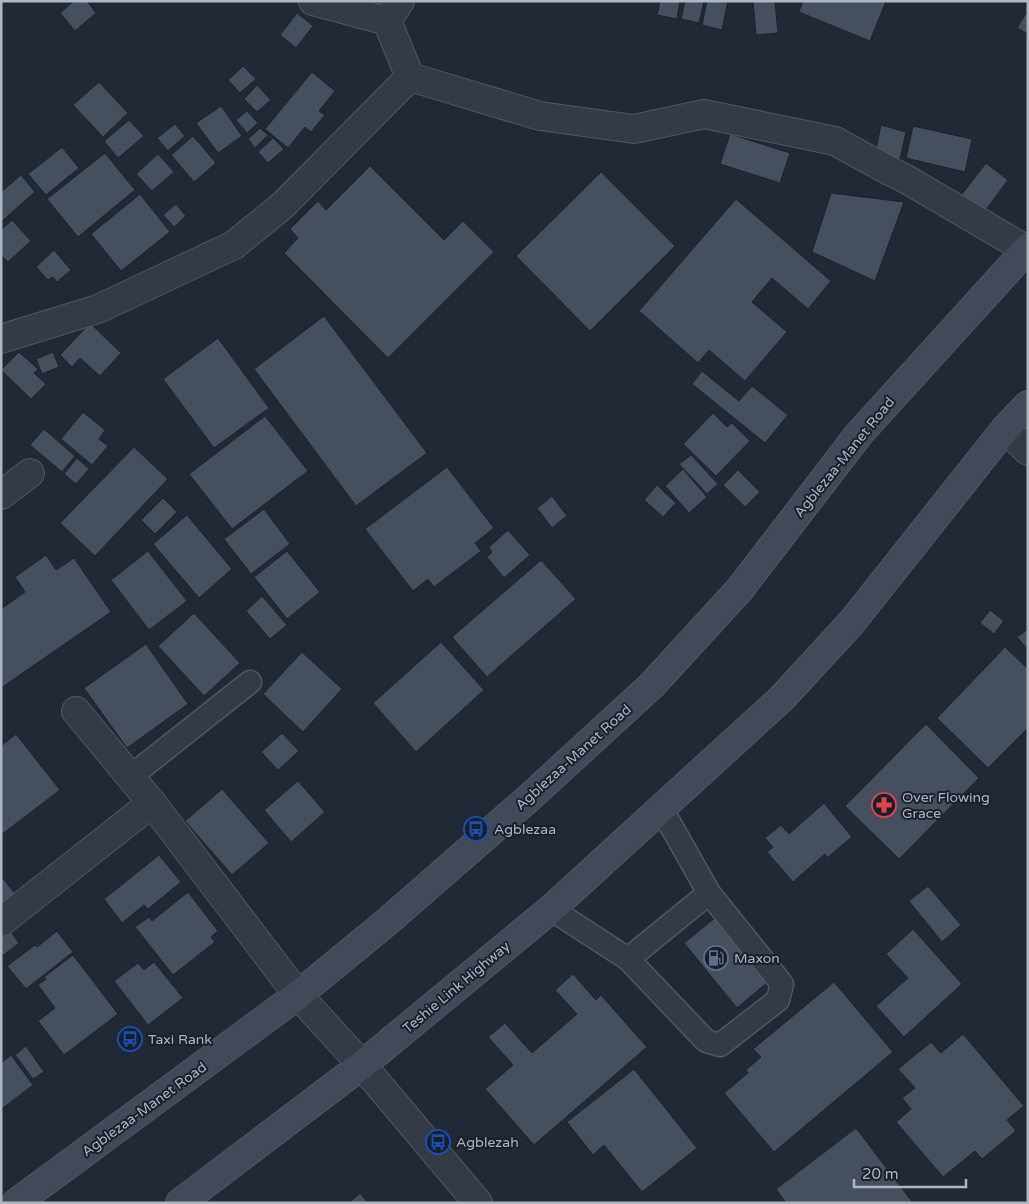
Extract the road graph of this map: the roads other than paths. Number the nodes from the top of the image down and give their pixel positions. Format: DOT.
graph roads {
  1 [pos="313,1"];
  2 [pos="394,11"];
  3 [pos="410,78"];
  4 [pos="1027,249"];
  5 [pos="1,339"];
  6 [pos="1028,405"];
  7 [pos="1005,429"];
  8 [pos="1028,451"];
  9 [pos="30,473"];
  10 [pos="1,495"];
  11 [pos="250,682"];
  12 [pos="76,711"];
  13 [pos="130,777"];
  14 [pos="152,803"];
  15 [pos="661,808"];
  16 [pos="709,894"];
  17 [pos="551,909"];
  18 [pos="1,922"];
  19 [pos="628,958"];
  20 [pos="298,995"];
  21 [pos="362,1065"];
  22 [pos="16,1203"];
  23 [pos="180,1203"];
  24 [pos="478,1203"];
  1 -- 2 [label="street"];
  2 -- 3 [label="street"];
  3 -- 4 [label="street"];
  3 -- 5 [label="street"];
  4 -- 20 [label="main road, Agblezaa-Manet Road"];
  6 -- 7 [label="main road"];
  7 -- 8 [label="street"];
  7 -- 15 [label="main road"];
  9 -- 10 [label="street"];
  11 -- 13 [label="lane"];
  12 -- 13 [label="street"];
  13 -- 14 [label="street"];
  14 -- 18 [label="street"];
  14 -- 20 [label="street"];
  15 -- 16 [label="lane"];
  15 -- 17 [label="main road"];
  16 -- 19 [label="lane"];
  16 -- 19 [label="lane"];
  17 -- 19 [label="lane"];
  17 -- 21 [label="main road, Teshie Link Highway"];
  20 -- 21 [label="street"];
  20 -- 22 [label="main road, Agblezaa-Manet Road"];
  21 -- 23 [label="main road"];
  21 -- 24 [label="street"];
}
